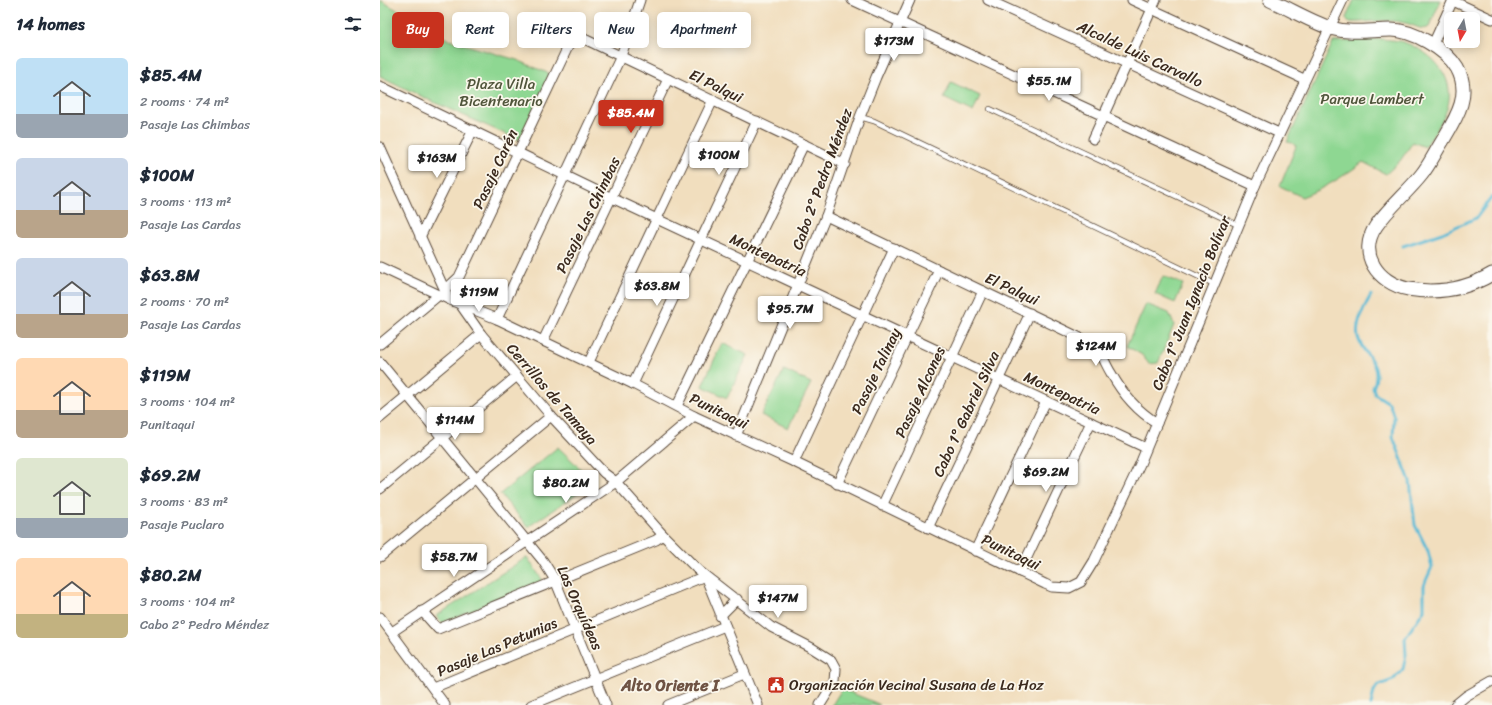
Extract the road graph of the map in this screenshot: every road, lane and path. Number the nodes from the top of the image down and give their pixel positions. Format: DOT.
graph roads {
  1 [pos="640,0"];
  2 [pos="852,0"];
  3 [pos="910,0"];
  4 [pos="988,0"];
  5 [pos="1132,0"];
  6 [pos="1156,0"];
  7 [pos="1270,0"];
  8 [pos="1343,0"];
  9 [pos="1453,1"];
  10 [pos="1152,9"];
  11 [pos="1492,19"];
  12 [pos="900,22"];
  13 [pos="1330,28"];
  14 [pos="586,40"];
  15 [pos="1433,44"];
  16 [pos="567,48"];
  17 [pos="621,56"];
  18 [pos="1127,64"];
  19 [pos="668,79"];
  20 [pos="1304,79"];
  21 [pos="380,86"];
  22 [pos="713,100"];
  23 [pos="990,109"];
  24 [pos="1104,115"];
  25 [pos="860,117"];
  26 [pos="757,121"];
  27 [pos="473,130"];
  28 [pos="1279,133"];
  29 [pos="1092,139"];
  30 [pos="804,144"];
  31 [pos="380,147"];
  32 [pos="518,152"];
  33 [pos="845,164"];
  34 [pos="565,174"];
  35 [pos="1255,186"];
  36 [pos="612,198"];
  37 [pos="826,216"];
  38 [pos="657,219"];
  39 [pos="1238,225"];
  40 [pos="420,237"];
  41 [pos="701,240"];
  42 [pos="894,248"];
  43 [pos="747,260"];
  44 [pos="380,267"];
  45 [pos="939,270"];
  46 [pos="1492,274"];
  47 [pos="798,284"];
  48 [pos="1214,284"];
  49 [pos="983,291"];
  50 [pos="442,292"];
  51 [pos="460,304"];
  52 [pos="1030,313"];
  53 [pos="863,315"];
  54 [pos="497,319"];
  55 [pos="481,334"];
  56 [pos="908,336"];
  57 [pos="543,341"];
  58 [pos="380,344"];
  59 [pos="952,357"];
  60 [pos="380,362"];
  61 [pos="589,362"];
  62 [pos="517,376"];
  63 [pos="999,379"];
  64 [pos="634,384"];
  65 [pos="407,395"];
  66 [pos="1046,401"];
  67 [pos="677,406"];
  68 [pos="551,416"];
  69 [pos="694,416"];
  70 [pos="380,418"];
  71 [pos="1091,422"];
  72 [pos="1157,423"];
  73 [pos="736,436"];
  74 [pos="442,438"];
  75 [pos="1146,448"];
  76 [pos="794,462"];
  77 [pos="476,478"];
  78 [pos="616,482"];
  79 [pos="837,484"];
  80 [pos="380,489"];
  81 [pos="882,506"];
  82 [pos="928,528"];
  83 [pos="663,534"];
  84 [pos="527,542"];
  85 [pos="976,551"];
  86 [pos="380,557"];
  87 [pos="1020,572"];
  88 [pos="705,576"];
  89 [pos="555,580"];
  90 [pos="1045,584"];
  91 [pos="737,599"];
  92 [pos="422,611"];
  93 [pos="720,616"];
  94 [pos="380,617"];
  95 [pos="724,626"];
  96 [pos="576,629"];
  97 [pos="392,632"];
  98 [pos="744,674"];
  99 [pos="596,678"];
  100 [pos="1492,682"];
  101 [pos="433,688"];
  102 [pos="445,705"];
  103 [pos="531,705"];
  104 [pos="606,705"];
  105 [pos="668,705"];
  106 [pos="758,705"];
  107 [pos="820,705"];
  108 [pos="1455,705"];
  1 -- 17 [label="street"];
  2 -- 12 [label="street"];
  3 -- 12 [label="street, Cabo 2° Pedro Méndez"];
  4 -- 18 [label="street, Alcalde Luis Carvallo"];
  5 -- 10 [label="street"];
  6 -- 10 [label="street"];
  7 -- 13 [label="street"];
  8 -- 13 [label="street, Cabo 1° Juan Ignacio Bolívar"];
  9 -- 11 [label="street"];
  9 -- 15 [label="street"];
  10 -- 18 [label="street"];
  10 -- 20 [label="street"];
  12 -- 24 [label="street"];
  12 -- 25 [label="street, Cabo 2° Pedro Méndez"];
  13 -- 15 [label="street"];
  13 -- 20 [label="street, Cabo 1° Juan Ignacio Bolívar"];
  14 -- 17 [label="street, El Palqui"];
  15 -- 46 [label="street"];
  16 -- 32 [label="street, Pasaje Carén"];
  17 -- 19 [label="street, El Palqui"];
  17 -- 34 [label="street"];
  18 -- 24 [label="street"];
  18 -- 28 [label="street, Alcalde Luis Carvallo"];
  19 -- 22 [label="street, El Palqui"];
  19 -- 36 [label="street, Pasaje Las Chimbas"];
  20 -- 28 [label="street, Cabo 1° Juan Ignacio Bolívar"];
  21 -- 27 [label="street, Montepatria"];
  22 -- 26 [label="street, El Palqui"];
  22 -- 38 [label="street"];
  23 -- 39 [label="lane"];
  24 -- 29 [label="street"];
  24 -- 35 [label="street"];
  25 -- 33 [label="street, Cabo 2° Pedro Méndez"];
  25 -- 48 [label="lane"];
  26 -- 30 [label="street, El Palqui"];
  26 -- 41 [label="street"];
  27 -- 32 [label="street, Montepatria"];
  27 -- 40 [label="street"];
  28 -- 35 [label="street, Cabo 1° Juan Ignacio Bolívar"];
  30 -- 33 [label="street, El Palqui"];
  30 -- 43 [label="street"];
  31 -- 40 [label="street"];
  32 -- 34 [label="street, Montepatria"];
  32 -- 50 [label="street, Pasaje Carén"];
  33 -- 37 [label="street, Cabo 2° Pedro Méndez"];
  34 -- 36 [label="street, Montepatria"];
  34 -- 54 [label="street"];
  35 -- 39 [label="street, Cabo 1° Juan Ignacio Bolívar"];
  36 -- 38 [label="street, Montepatria"];
  36 -- 57 [label="street, Pasaje Las Chimbas"];
  37 -- 42 [label="street, El Palqui"];
  37 -- 47 [label="street, Cabo 2° Pedro Méndez"];
  38 -- 41 [label="street, Montepatria"];
  38 -- 61 [label="street"];
  39 -- 48 [label="street, Cabo 1° Juan Ignacio Bolívar"];
  40 -- 50 [label="street"];
  41 -- 43 [label="street, Montepatria"];
  41 -- 64 [label="street"];
  42 -- 45 [label="street, El Palqui"];
  42 -- 53 [label="street"];
  43 -- 47 [label="street, Montepatria"];
  43 -- 67 [label="street"];
  44 -- 50 [label="street, Punitaqui"];
  45 -- 49 [label="street, El Palqui"];
  45 -- 56 [label="street, Pasaje Talinay"];
  47 -- 53 [label="street, Montepatria"];
  47 -- 73 [label="street, Cabo 2° Pedro Méndez"];
  48 -- 72 [label="street, Cabo 1° Juan Ignacio Bolívar"];
  49 -- 52 [label="street, El Palqui"];
  49 -- 59 [label="street, Pasaje Alcones"];
  50 -- 51 [label="street, Punitaqui"];
  50 -- 58 [label="street, Pasaje Carén"];
  51 -- 54 [label="street, Punitaqui"];
  51 -- 55 [label="street, Cerrillos de Tamaya"];
  52 -- 63 [label="street, Cabo 1° Gabriel Silva"];
  52 -- 72 [label="street, El Palqui"];
  53 -- 56 [label="street, Montepatria"];
  53 -- 76 [label="street"];
  54 -- 57 [label="street, Punitaqui"];
  55 -- 62 [label="street, Cerrillos de Tamaya"];
  55 -- 65 [label="street"];
  56 -- 59 [label="street, Montepatria"];
  56 -- 79 [label="street, Pasaje Talinay"];
  57 -- 61 [label="street, Punitaqui"];
  59 -- 63 [label="street, Montepatria"];
  59 -- 81 [label="street, Pasaje Alcones"];
  60 -- 65 [label="street, Las Orquídeas"];
  61 -- 64 [label="street, Punitaqui"];
  62 -- 68 [label="street, Cerrillos de Tamaya"];
  62 -- 74 [label="street"];
  63 -- 66 [label="street, Montepatria"];
  63 -- 82 [label="street, Cabo 1° Gabriel Silva"];
  64 -- 67 [label="street, Punitaqui"];
  65 -- 70 [label="street"];
  65 -- 74 [label="street, Las Orquídeas"];
  66 -- 71 [label="street, Montepatria"];
  66 -- 85 [label="street"];
  67 -- 69 [label="street, Punitaqui"];
  68 -- 77 [label="street"];
  68 -- 78 [label="street, Cerrillos de Tamaya"];
  69 -- 73 [label="street, Punitaqui"];
  69 -- 78 [label="street"];
  71 -- 75 [label="street, Montepatria"];
  71 -- 87 [label="street"];
  72 -- 75 [label="street, Cabo 1° Juan Ignacio Bolívar"];
  73 -- 76 [label="street, Punitaqui"];
  74 -- 77 [label="street, Las Orquídeas"];
  74 -- 80 [label="street"];
  75 -- 90 [label="street, Cabo 1° Juan Ignacio Bolívar"];
  76 -- 79 [label="street, Punitaqui"];
  77 -- 84 [label="street, Las Orquídeas"];
  77 -- 86 [label="street"];
  78 -- 83 [label="street, Cerrillos de Tamaya"];
  78 -- 84 [label="street"];
  79 -- 81 [label="street, Punitaqui"];
  81 -- 82 [label="street, Punitaqui"];
  82 -- 85 [label="street, Punitaqui"];
  83 -- 88 [label="street, Cerrillos de Tamaya"];
  83 -- 89 [label="street"];
  84 -- 89 [label="street, Las Orquídeas"];
  84 -- 92 [label="street"];
  85 -- 87 [label="street, Punitaqui"];
  87 -- 90 [label="street, Punitaqui"];
  88 -- 91 [label="street, Cerrillos de Tamaya"];
  88 -- 93 [label="street"];
  88 -- 96 [label="street, Pasaje Las Petunias"];
  89 -- 92 [label="street"];
  89 -- 96 [label="street, Las Orquídeas"];
  91 -- 93 [label="street"];
  91 -- 107 [label="street, Cerrillos de Tamaya"];
  92 -- 97 [label="street"];
  93 -- 95 [label="street"];
  94 -- 97 [label="street"];
  95 -- 98 [label="street"];
  95 -- 99 [label="street"];
  96 -- 99 [label="street, Las Orquídeas"];
  96 -- 101 [label="street, Pasaje Las Petunias"];
  97 -- 101 [label="street"];
  98 -- 105 [label="street"];
  98 -- 106 [label="street"];
  99 -- 103 [label="street"];
  99 -- 104 [label="street, Las Orquídeas"];
  100 -- 108 [label="street"];
  101 -- 102 [label="street"];
}
